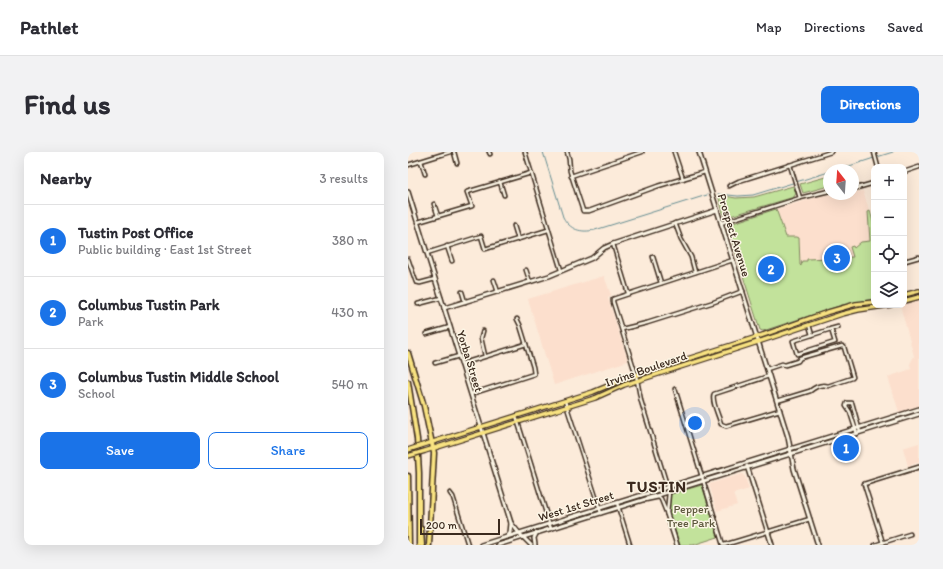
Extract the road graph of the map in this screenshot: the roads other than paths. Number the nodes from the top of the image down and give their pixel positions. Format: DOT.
graph roads {
  1 [pos="450,152"];
  2 [pos="454,152"];
  3 [pos="525,152"];
  4 [pos="567,152"];
  5 [pos="642,152"];
  6 [pos="674,152"];
  7 [pos="700,152"];
  8 [pos="831,152"];
  9 [pos="874,153"];
  10 [pos="421,161"];
  11 [pos="457,163"];
  12 [pos="408,164"];
  13 [pos="877,164"];
  14 [pos="790,165"];
  15 [pos="919,167"];
  16 [pos="907,171"];
  17 [pos="705,172"];
  18 [pos="531,173"];
  19 [pos="425,174"];
  20 [pos="571,176"];
  21 [pos="683,179"];
  22 [pos="500,182"];
  23 [pos="871,184"];
  24 [pos="729,186"];
  25 [pos="859,187"];
  26 [pos="408,192"];
  27 [pos="823,192"];
  28 [pos="504,195"];
  29 [pos="800,198"];
  30 [pos="434,204"];
  31 [pos="717,210"];
  32 [pos="438,216"];
  33 [pos="418,222"];
  34 [pos="675,223"];
  35 [pos="721,223"];
  36 [pos="514,226"];
  37 [pos="548,230"];
  38 [pos="518,239"];
  39 [pos="613,244"];
  40 [pos="447,246"];
  41 [pos="427,253"];
  42 [pos="653,256"];
  43 [pos="919,257"];
  44 [pos="408,259"];
  45 [pos="907,259"];
  46 [pos="733,260"];
  47 [pos="452,261"];
  48 [pos="526,270"];
  49 [pos="561,270"];
  50 [pos="695,272"];
  51 [pos="435,279"];
  52 [pos="494,280"];
  53 [pos="530,282"];
  54 [pos="661,283"];
  55 [pos="743,291"];
  56 [pos="919,291"];
  57 [pos="462,292"];
  58 [pos="498,292"];
  59 [pos="628,293"];
  60 [pos="908,294"];
  61 [pos="919,297"];
  62 [pos="441,298"];
  63 [pos="907,298"];
  64 [pos="907,300"];
  65 [pos="465,302"];
  66 [pos="871,302"];
  67 [pos="418,304"];
  68 [pos="444,308"];
  69 [pos="844,308"];
  70 [pos="871,308"];
  71 [pos="838,316"];
  72 [pos="814,318"];
  73 [pos="517,319"];
  74 [pos="809,325"];
  75 [pos="450,327"];
  76 [pos="838,327"];
  77 [pos="622,329"];
  78 [pos="831,329"];
  79 [pos="483,330"];
  80 [pos="426,334"];
  81 [pos="812,335"];
  82 [pos="757,337"];
  83 [pos="758,342"];
  84 [pos="526,344"];
  85 [pos="408,353"];
  86 [pos="459,356"];
  87 [pos="485,356"];
  88 [pos="683,360"];
  89 [pos="435,363"];
  90 [pos="462,364"];
  91 [pos="684,366"];
  92 [pos="767,369"];
  93 [pos="636,375"];
  94 [pos="769,376"];
  95 [pos="637,380"];
  96 [pos="408,382"];
  97 [pos="675,389"];
  98 [pos="471,394"];
  99 [pos="566,401"];
  100 [pos="777,401"];
  101 [pos="567,406"];
  102 [pos="918,409"];
  103 [pos="780,410"];
  104 [pos="919,415"];
  105 [pos="516,416"];
  106 [pos="517,422"];
  107 [pos="481,427"];
  108 [pos="857,428"];
  109 [pos="483,432"];
  110 [pos="859,433"];
  111 [pos="432,442"];
  112 [pos="433,448"];
  113 [pos="790,449"];
  114 [pos="408,450"];
  115 [pos="790,454"];
  116 [pos="408,456"];
  117 [pos="746,462"];
  118 [pos="919,467"];
  119 [pos="748,468"];
  120 [pos="408,476"];
  121 [pos="702,476"];
  122 [pos="704,481"];
  123 [pos="667,487"];
  124 [pos="420,488"];
  125 [pos="450,492"];
  126 [pos="669,492"];
  127 [pos="645,500"];
  128 [pos="617,503"];
  129 [pos="599,508"];
  130 [pos="618,508"];
  131 [pos="601,513"];
  132 [pos="667,514"];
  133 [pos="810,519"];
  134 [pos="511,524"];
  135 [pos="549,524"];
  136 [pos="551,529"];
  137 [pos="539,532"];
  138 [pos="768,532"];
  139 [pos="519,533"];
  140 [pos="910,534"];
  141 [pos="506,537"];
  142 [pos="523,537"];
  143 [pos="883,543"];
  144 [pos="409,545"];
  145 [pos="419,545"];
  146 [pos="422,545"];
  147 [pos="429,545"];
  148 [pos="468,545"];
  149 [pos="481,545"];
  150 [pos="498,545"];
  151 [pos="531,545"];
  152 [pos="535,545"];
  153 [pos="630,545"];
  154 [pos="677,545"];
  155 [pos="724,545"];
  156 [pos="772,545"];
  157 [pos="818,545"];
  158 [pos="875,545"];
  1 -- 10 [label="street"];
  2 -- 11 [label="street"];
  3 -- 18 [label="street"];
  4 -- 20 [label="street"];
  5 -- 20 [label="street"];
  6 -- 21 [label="street"];
  7 -- 17 [label="main road, Prospect Avenue"];
  8 -- 14 [label="street"];
  9 -- 13 [label="street"];
  10 -- 12 [label="street"];
  10 -- 19 [label="street"];
  14 -- 24 [label="street"];
  14 -- 29 [label="street"];
  15 -- 16 [label="street"];
  17 -- 21 [label="street"];
  17 -- 31 [label="main road, Prospect Avenue"];
  18 -- 22 [label="street"];
  18 -- 37 [label="street"];
  20 -- 21 [label="street"];
  22 -- 28 [label="street"];
  22 -- 32 [label="street"];
  23 -- 25 [label="street"];
  26 -- 33 [label="main road, Yorba Street"];
  27 -- 29 [label="street"];
  29 -- 35 [label="street"];
  30 -- 32 [label="street"];
  31 -- 34 [label="main road"];
  31 -- 35 [label="main road, Prospect Avenue"];
  32 -- 33 [label="street"];
  33 -- 41 [label="main road, Yorba Street"];
  34 -- 39 [label="main road"];
  34 -- 50 [label="street"];
  35 -- 46 [label="main road, Prospect Avenue"];
  36 -- 38 [label="street"];
  37 -- 38 [label="street"];
  37 -- 49 [label="street"];
  38 -- 40 [label="street"];
  39 -- 49 [label="main road"];
  39 -- 59 [label="street"];
  40 -- 41 [label="street"];
  40 -- 47 [label="street"];
  41 -- 51 [label="main road, Yorba Street"];
  42 -- 54 [label="street"];
  43 -- 45 [label="street"];
  44 -- 51 [label="street"];
  46 -- 50 [label="street"];
  46 -- 55 [label="main road, Prospect Avenue"];
  48 -- 53 [label="street"];
  49 -- 53 [label="main road"];
  50 -- 54 [label="street"];
  51 -- 62 [label="main road, Yorba Street"];
  52 -- 58 [label="street"];
  53 -- 58 [label="main road"];
  54 -- 59 [label="street"];
  55 -- 77 [label="street"];
  55 -- 82 [label="main road, Prospect Avenue"];
  56 -- 60 [label="main road"];
  57 -- 65 [label="street"];
  58 -- 65 [label="main road"];
  59 -- 77 [label="street"];
  60 -- 63 [label="main road"];
  61 -- 64 [label="main road"];
  62 -- 67 [label="street"];
  62 -- 68 [label="main road, Yorba Street"];
  65 -- 68 [label="main road"];
  66 -- 69 [label="main road, Irvine Boulevard"];
  68 -- 75 [label="main road, Yorba Street"];
  69 -- 71 [label="main road"];
  69 -- 72 [label="main road, Irvine Boulevard"];
  70 -- 71 [label="main road, Irvine Boulevard"];
  71 -- 74 [label="main road, Irvine Boulevard"];
  72 -- 74 [label="main road"];
  72 -- 82 [label="main road, Irvine Boulevard"];
  73 -- 84 [label="street"];
  74 -- 81 [label="street"];
  74 -- 83 [label="main road, Irvine Boulevard"];
  75 -- 80 [label="street"];
  75 -- 86 [label="main road, Yorba Street"];
  76 -- 78 [label="street"];
  77 -- 93 [label="street"];
  78 -- 81 [label="street"];
  78 -- 81 [label="street"];
  79 -- 87 [label="street"];
  82 -- 83 [label="main road, Prospect Avenue"];
  82 -- 88 [label="main road, Irvine Boulevard"];
  83 -- 91 [label="main road, Irvine Boulevard"];
  83 -- 92 [label="main road, Prospect Avenue"];
  84 -- 87 [label="street"];
  84 -- 98 [label="street"];
  85 -- 111 [label="highway"];
  86 -- 89 [label="street"];
  86 -- 90 [label="main road, Yorba Street"];
  87 -- 90 [label="street"];
  88 -- 91 [label="main road"];
  88 -- 93 [label="main road, Irvine Boulevard"];
  90 -- 98 [label="main road, Yorba Street"];
  91 -- 95 [label="main road, Irvine Boulevard"];
  92 -- 94 [label="main road, Prospect Avenue"];
  92 -- 100 [label="street"];
  93 -- 95 [label="street"];
  93 -- 99 [label="main road, Irvine Boulevard"];
  94 -- 100 [label="main road, Prospect Avenue"];
  94 -- 103 [label="street"];
  95 -- 101 [label="main road, Irvine Boulevard"];
  95 -- 123 [label="street"];
  96 -- 124 [label="highway"];
  97 -- 121 [label="street"];
  98 -- 107 [label="main road, Yorba Street"];
  99 -- 101 [label="street"];
  99 -- 105 [label="main road, Irvine Boulevard"];
  100 -- 103 [label="main road, Prospect Avenue"];
  101 -- 106 [label="main road, Irvine Boulevard"];
  101 -- 129 [label="street"];
  102 -- 104 [label="main road"];
  102 -- 108 [label="main road, West 1st Street"];
  103 -- 113 [label="main road, Prospect Avenue"];
  104 -- 110 [label="main road, West 1st Street"];
  105 -- 106 [label="street"];
  105 -- 107 [label="main road, Irvine Boulevard"];
  106 -- 109 [label="main road, Irvine Boulevard"];
  106 -- 135 [label="street"];
  107 -- 109 [label="main road, Yorba Street"];
  107 -- 111 [label="main road, Irvine Boulevard"];
  108 -- 108 [label="street"];
  108 -- 110 [label="street"];
  108 -- 113 [label="main road, West 1st Street"];
  109 -- 112 [label="main road, Irvine Boulevard"];
  109 -- 134 [label="main road, Yorba Street"];
  110 -- 115 [label="main road, West 1st Street"];
  111 -- 112 [label="highway"];
  111 -- 114 [label="main road, Irvine Boulevard, bridge"];
  112 -- 116 [label="main road, Irvine Boulevard, bridge"];
  112 -- 147 [label="highway"];
  113 -- 115 [label="main road, Prospect Avenue"];
  113 -- 117 [label="main road, West 1st Street"];
  115 -- 119 [label="main road, West 1st Street"];
  115 -- 133 [label="main road, Prospect Avenue"];
  117 -- 119 [label="main road"];
  117 -- 121 [label="main road, West 1st Street"];
  118 -- 143 [label="street"];
  119 -- 122 [label="main road, West 1st Street"];
  119 -- 138 [label="main road"];
  120 -- 144 [label="highway"];
  121 -- 122 [label="street"];
  121 -- 123 [label="main road, West 1st Street"];
  122 -- 126 [label="main road, West 1st Street"];
  122 -- 155 [label="street"];
  123 -- 126 [label="street"];
  123 -- 128 [label="main road, West 1st Street"];
  124 -- 145 [label="highway"];
  124 -- 146 [label="highway"];
  125 -- 148 [label="street"];
  126 -- 127 [label="main road, West 1st Street"];
  126 -- 132 [label="street"];
  127 -- 130 [label="main road, West 1st Street"];
  127 -- 132 [label="street"];
  128 -- 129 [label="main road, West 1st Street"];
  128 -- 130 [label="street"];
  129 -- 131 [label="street"];
  129 -- 135 [label="main road, West 1st Street"];
  130 -- 131 [label="main road, West 1st Street"];
  130 -- 153 [label="street"];
  131 -- 136 [label="main road, West 1st Street"];
  132 -- 154 [label="main road"];
  133 -- 138 [label="street"];
  133 -- 157 [label="main road, Prospect Avenue"];
  134 -- 139 [label="main road, Yorba Street"];
  134 -- 141 [label="main road"];
  135 -- 136 [label="street"];
  135 -- 139 [label="main road, West 1st Street"];
  136 -- 137 [label="main road, West 1st Street"];
  137 -- 142 [label="main road, West 1st Street"];
  137 -- 152 [label="main road"];
  138 -- 155 [label="street"];
  138 -- 156 [label="main road"];
  139 -- 141 [label="main road, West 1st Street"];
  139 -- 142 [label="main road, Yorba Street"];
  140 -- 143 [label="street"];
  141 -- 149 [label="main road, West 1st Street"];
  142 -- 150 [label="main road, West 1st Street"];
  142 -- 151 [label="main road, Yorba Street"];
  143 -- 158 [label="street"];
}
